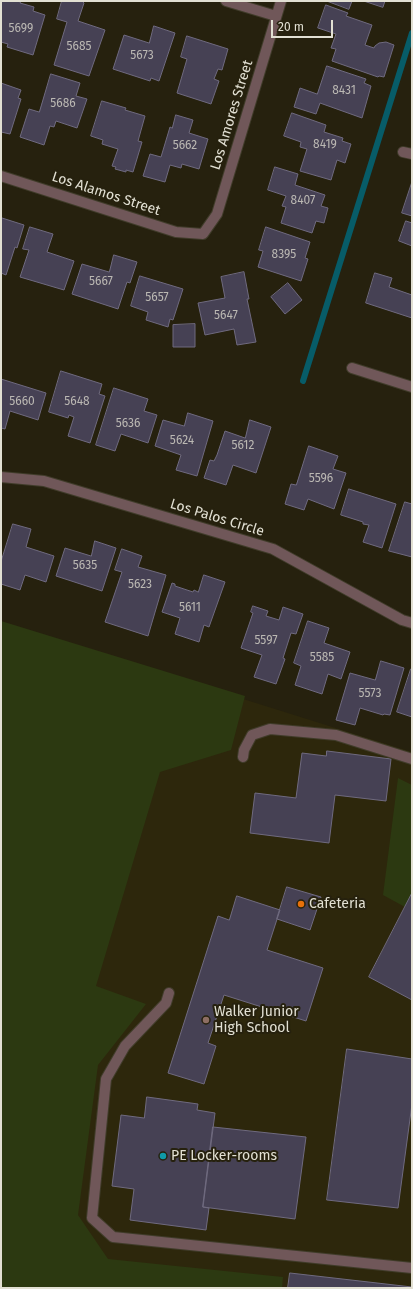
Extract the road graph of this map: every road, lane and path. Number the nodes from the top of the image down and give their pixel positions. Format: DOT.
graph roads {
  1 [pos="226,1"];
  2 [pos="281,1"];
  3 [pos="276,16"];
  4 [pos="1,176"];
  5 [pos="203,234"];
  6 [pos="352,368"];
  7 [pos="412,387"];
  8 [pos="1,477"];
  9 [pos="412,623"];
  10 [pos="243,756"];
  11 [pos="412,759"];
  12 [pos="169,993"];
  13 [pos="412,1268"];
  1 -- 3 [label="street"];
  2 -- 3 [label="street, Los Amores Street"];
  3 -- 5 [label="street, Los Amores Street"];
  4 -- 5 [label="street, Los Alamos Street"];
  6 -- 7 [label="street"];
  8 -- 9 [label="street, Los Palos Circle"];
  10 -- 11 [label="street"];
  12 -- 13 [label="street"];
}
